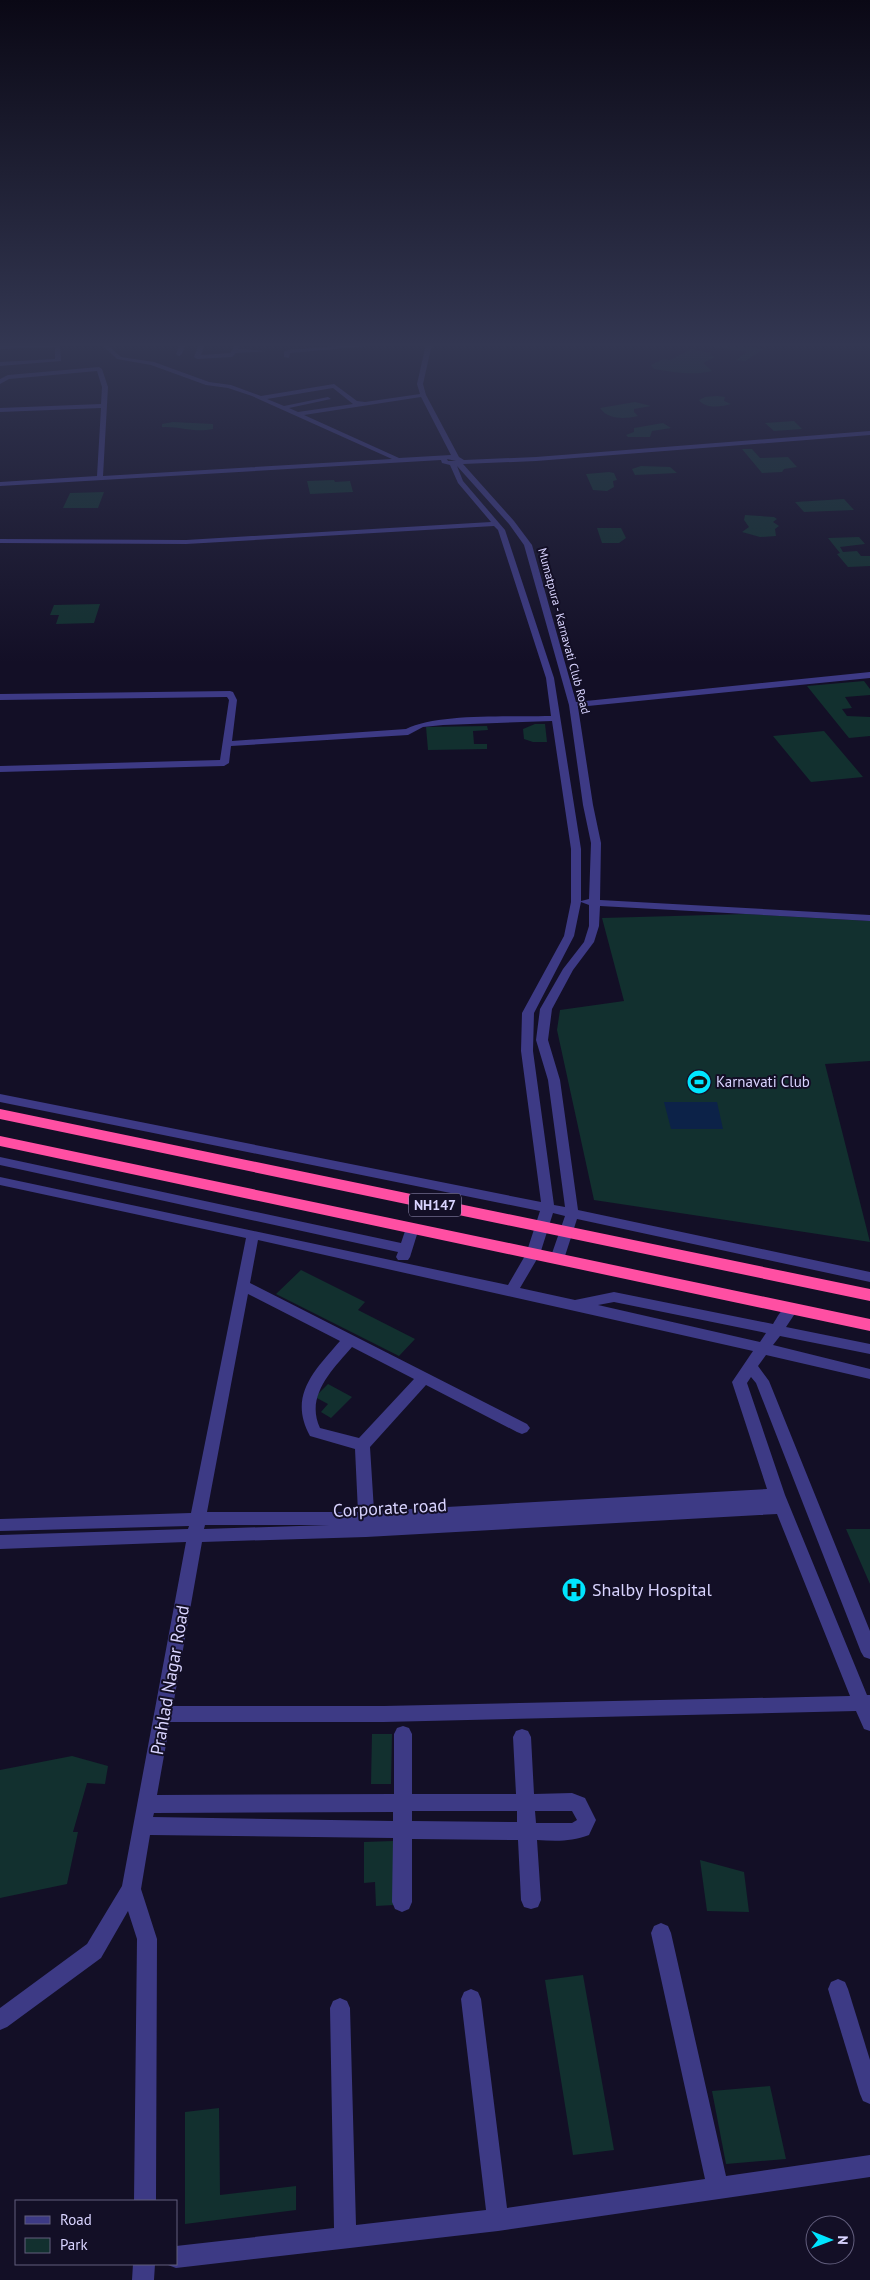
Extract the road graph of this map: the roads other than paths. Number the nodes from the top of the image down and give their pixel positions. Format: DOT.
graph roads {
  1 [pos="101,450"];
  2 [pos="376,450"];
  3 [pos="448,450"];
  4 [pos="630,450"];
  5 [pos="404,460"];
  6 [pos="452,460"];
  7 [pos="100,477"];
  8 [pos="0,486"];
  9 [pos="497,524"];
  10 [pos="0,541"];
  11 [pos="870,675"];
  12 [pos="0,697"];
  13 [pos="573,705"];
  14 [pos="556,718"];
  15 [pos="227,744"];
  16 [pos="0,769"];
  17 [pos="576,902"];
  18 [pos="594,903"];
  19 [pos="870,918"];
  20 [pos="0,1098"];
  21 [pos="0,1114"];
  22 [pos="0,1141"];
  23 [pos="0,1161"];
  24 [pos="0,1181"];
  25 [pos="548,1208"];
  26 [pos="572,1214"];
  27 [pos="544,1227"];
  28 [pos="412,1228"];
  29 [pos="566,1232"];
  30 [pos="253,1234"];
  31 [pos="405,1249"];
  32 [pos="533,1254"];
  33 [pos="557,1259"];
  34 [pos="400,1267"];
  35 [pos="870,1277"];
  36 [pos="242,1285"];
  37 [pos="511,1291"];
  38 [pos="870,1295"];
  39 [pos="573,1305"];
  40 [pos="791,1309"];
  41 [pos="870,1326"];
  42 [pos="775,1330"];
  43 [pos="350,1340"];
  44 [pos="764,1348"];
  45 [pos="870,1349"];
  46 [pos="751,1367"];
  47 [pos="870,1374"];
  48 [pos="424,1378"];
  49 [pos="522,1428"];
  50 [pos="362,1445"];
  51 [pos="780,1501"];
  52 [pos="366,1518"];
  53 [pos="0,1525"];
  54 [pos="197,1527"];
  55 [pos="0,1542"];
  56 [pos="870,1652"];
  57 [pos="866,1703"];
  58 [pos="164,1714"];
  59 [pos="870,1723"];
  60 [pos="403,1734"];
  61 [pos="522,1737"];
  62 [pos="525,1802"];
  63 [pos="403,1803"];
  64 [pos="147,1804"];
  65 [pos="231,1804"];
  66 [pos="144,1826"];
  67 [pos="228,1827"];
  68 [pos="402,1829"];
  69 [pos="526,1831"];
  70 [pos="131,1889"];
  71 [pos="531,1900"];
  72 [pos="402,1902"];
  73 [pos="661,1933"];
  74 [pos="838,1989"];
  75 [pos="471,1999"];
  76 [pos="340,2008"];
  77 [pos="0,2020"];
  78 [pos="870,2094"];
  79 [pos="870,2166"];
  80 [pos="718,2188"];
  81 [pos="145,2200"];
  82 [pos="498,2220"];
  83 [pos="345,2237"];
  84 [pos="178,2257"];
  85 [pos="144,2265"];
  86 [pos="143,2280"];
  1 -- 7 [label="street"];
  2 -- 5 [label="street"];
  3 -- 6 [label="street"];
  4 -- 6 [label="street"];
  5 -- 6 [label="street"];
  5 -- 7 [label="street"];
  6 -- 8 [label="street"];
  6 -- 9 [label="street, Mumatpura - Karnavati Club Road"];
  6 -- 13 [label="street, Mumatpura - Karnavati Club Road"];
  7 -- 8 [label="street"];
  9 -- 10 [label="street"];
  9 -- 14 [label="street, Mumatpura - Karnavati Club Road"];
  11 -- 13 [label="street"];
  12 -- 15 [label="street"];
  13 -- 18 [label="street, Mumatpura - Karnavati Club Road"];
  14 -- 15 [label="street"];
  14 -- 17 [label="street, Mumatpura - Karnavati Club Road"];
  15 -- 16 [label="street"];
  17 -- 18 [label="street"];
  17 -- 25 [label="street, Mumatpura - Karnavati Club Road"];
  18 -- 19 [label="street"];
  18 -- 26 [label="street, Mumatpura - Karnavati Club Road"];
  20 -- 25 [label="street"];
  21 -- 27 [label="highway, NH147"];
  22 -- 28 [label="highway, NH147"];
  23 -- 31 [label="street"];
  24 -- 30 [label="street"];
  25 -- 26 [label="street"];
  25 -- 27 [label="street, Mumatpura - Karnavati Club Road"];
  26 -- 29 [label="street, Mumatpura - Karnavati Club Road"];
  26 -- 35 [label="street"];
  27 -- 29 [label="highway, NH147"];
  27 -- 32 [label="street, Mumatpura - Karnavati Club Road"];
  28 -- 31 [label="street"];
  28 -- 32 [label="highway, NH147"];
  29 -- 33 [label="street, Mumatpura - Karnavati Club Road"];
  29 -- 38 [label="highway, NH147"];
  30 -- 34 [label="street"];
  30 -- 36 [label="street, Prahlad Nagar Road"];
  31 -- 34 [label="street"];
  32 -- 33 [label="highway, NH147"];
  32 -- 37 [label="street, Mumatpura - Karnavati Club Road"];
  33 -- 40 [label="highway, NH147"];
  34 -- 37 [label="street"];
  36 -- 43 [label="street"];
  36 -- 54 [label="street, Prahlad Nagar Road"];
  37 -- 39 [label="street"];
  39 -- 42 [label="street"];
  39 -- 44 [label="street"];
  40 -- 41 [label="highway, NH147"];
  40 -- 42 [label="street"];
  42 -- 44 [label="street"];
  42 -- 45 [label="street"];
  43 -- 48 [label="street"];
  43 -- 50 [label="street"];
  44 -- 46 [label="street"];
  44 -- 47 [label="street"];
  46 -- 51 [label="street"];
  46 -- 56 [label="street"];
  48 -- 49 [label="street"];
  48 -- 50 [label="street"];
  50 -- 52 [label="street"];
  51 -- 52 [label="street, Corporate road"];
  51 -- 54 [label="street, Corporate road"];
  51 -- 57 [label="street"];
  52 -- 54 [label="street, Corporate road"];
  53 -- 54 [label="street, Corporate road"];
  54 -- 55 [label="street, Corporate road"];
  54 -- 58 [label="street, Prahlad Nagar Road"];
  57 -- 58 [label="street"];
  57 -- 59 [label="street"];
  58 -- 64 [label="street, Prahlad Nagar Road"];
  60 -- 63 [label="street"];
  61 -- 62 [label="street"];
  62 -- 63 [label="street"];
  62 -- 69 [label="street"];
  62 -- 69 [label="street"];
  63 -- 65 [label="street"];
  63 -- 68 [label="street"];
  64 -- 65 [label="street"];
  64 -- 66 [label="street, Prahlad Nagar Road"];
  65 -- 67 [label="street"];
  66 -- 67 [label="street"];
  66 -- 70 [label="street, Prahlad Nagar Road"];
  67 -- 68 [label="street"];
  68 -- 69 [label="street"];
  68 -- 72 [label="street"];
  69 -- 71 [label="street"];
  70 -- 77 [label="street, Prahlad Nagar Road"];
  70 -- 81 [label="street"];
  73 -- 80 [label="street"];
  74 -- 78 [label="street"];
  75 -- 82 [label="street"];
  76 -- 83 [label="street"];
  79 -- 80 [label="street"];
  80 -- 82 [label="street"];
  82 -- 83 [label="street"];
  83 -- 84 [label="street"];
  85 -- 86 [label="street"];
}
